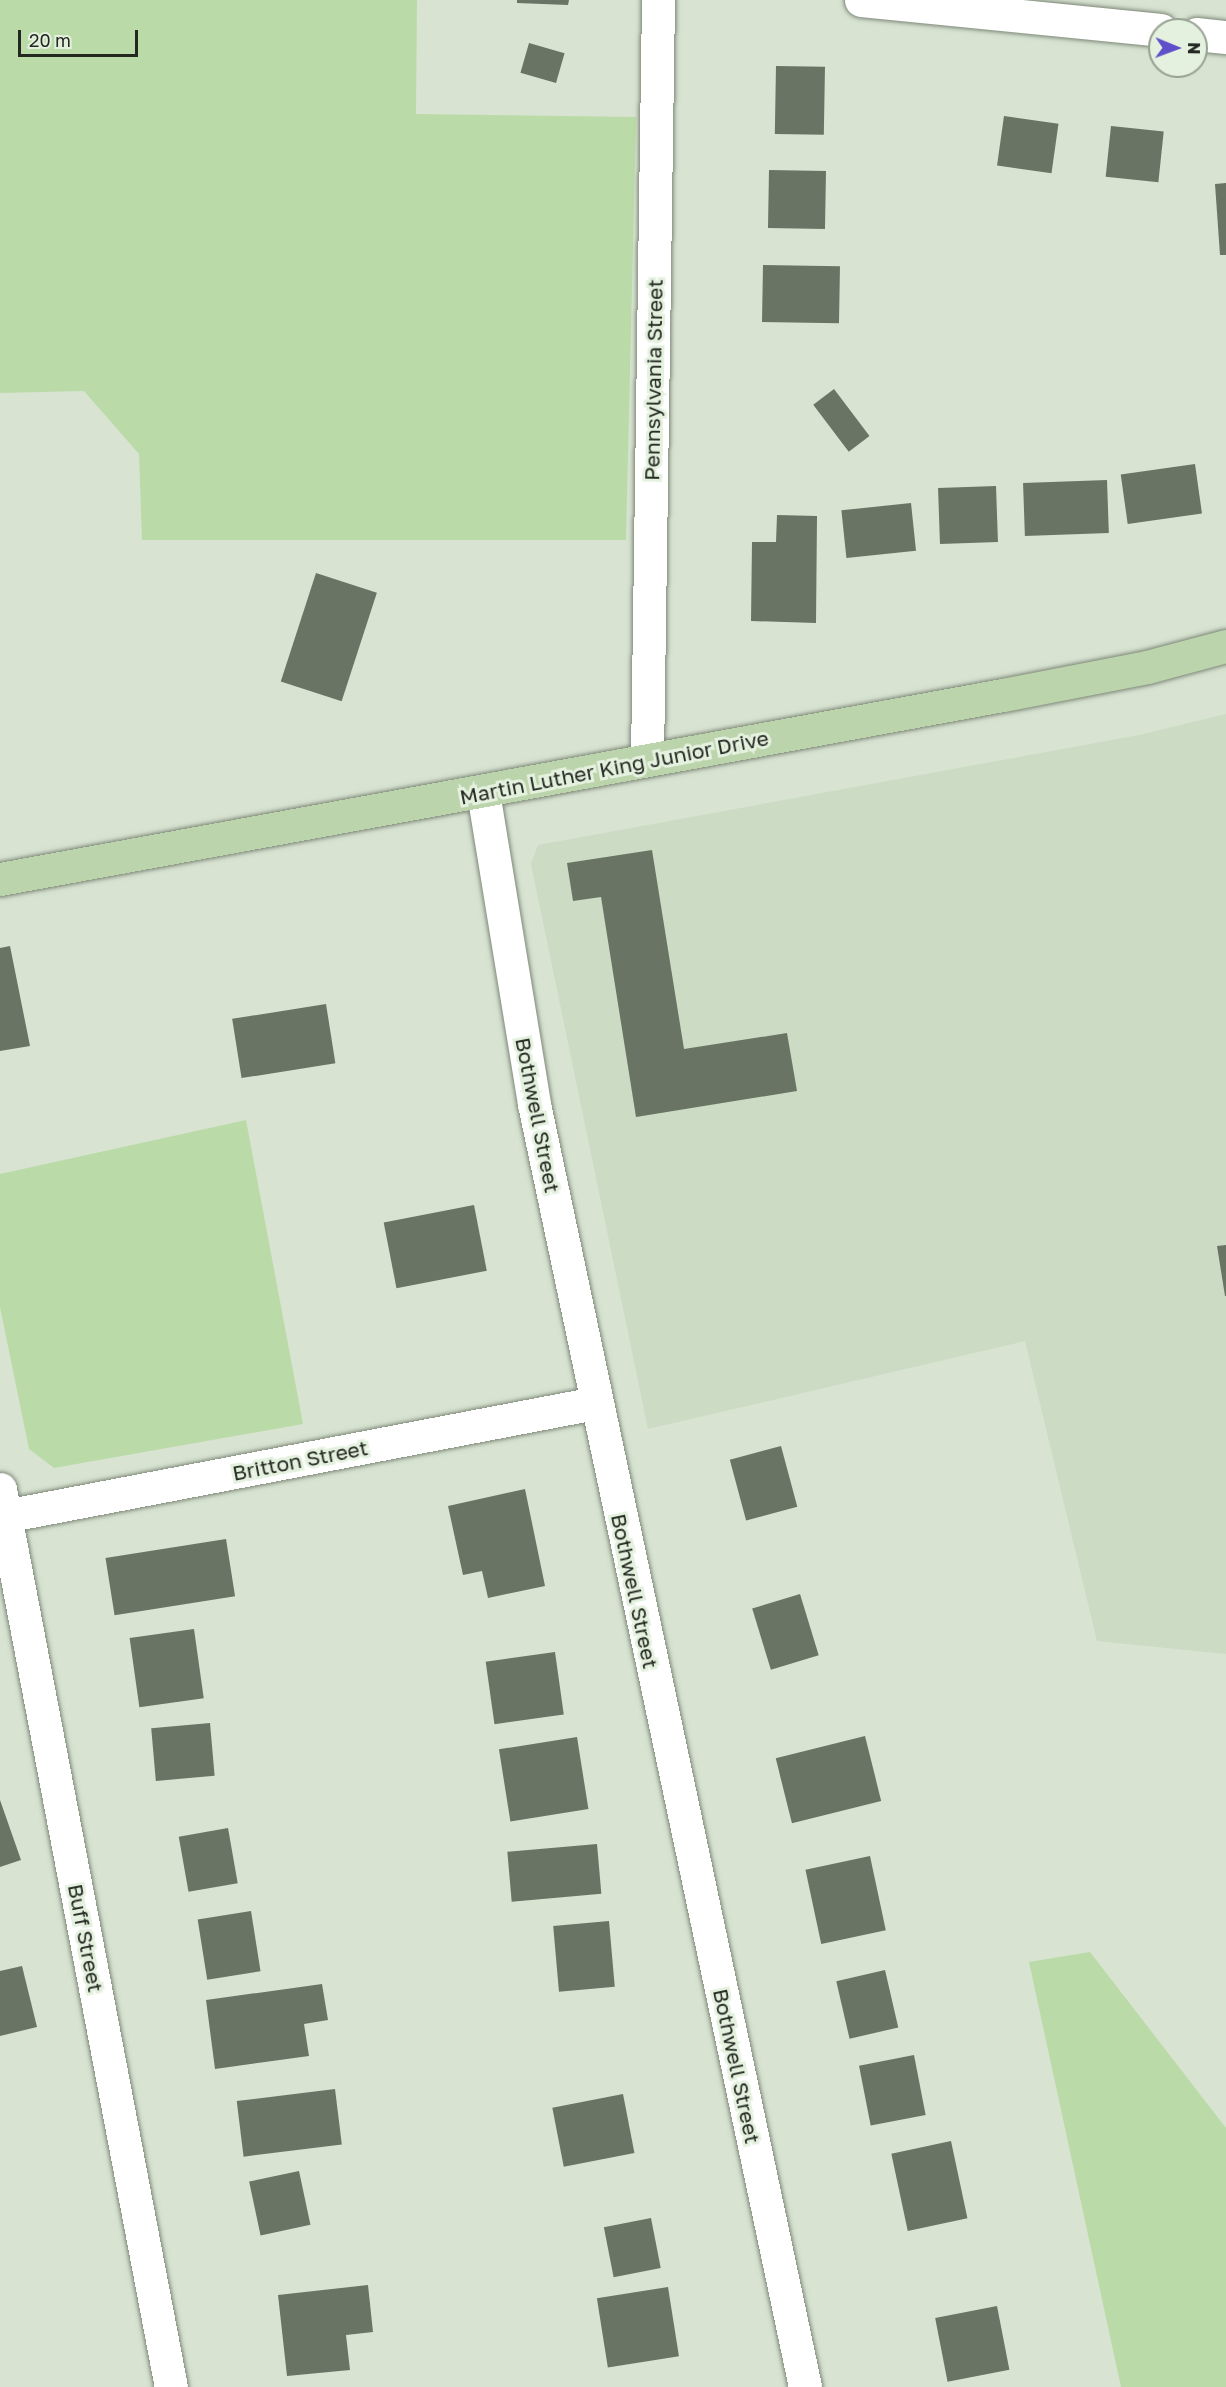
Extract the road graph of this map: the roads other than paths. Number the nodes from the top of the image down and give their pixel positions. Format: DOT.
graph roads {
  1 [pos="658,0"];
  2 [pos="861,0"];
  3 [pos="1148,29"];
  4 [pos="1208,35"];
  5 [pos="1226,37"];
  6 [pos="1226,646"];
  7 [pos="647,759"];
  8 [pos="483,792"];
  9 [pos="0,879"];
  10 [pos="595,1403"];
  11 [pos="3,1503"];
  12 [pos="171,2387"];
  13 [pos="805,2387"];
  1 -- 7 [label="street, Pennsylvania Street"];
  2 -- 3 [label="street"];
  4 -- 5 [label="street"];
  6 -- 7 [label="main road, Martin Luther King Junior Drive"];
  7 -- 8 [label="main road, Martin Luther King Junior Drive"];
  8 -- 9 [label="main road, Martin Luther King Junior Drive"];
  8 -- 10 [label="street, Bothwell Street"];
  10 -- 11 [label="street, Britton Street"];
  10 -- 13 [label="street, Bothwell Street"];
  11 -- 12 [label="street, Buff Street"];
}
